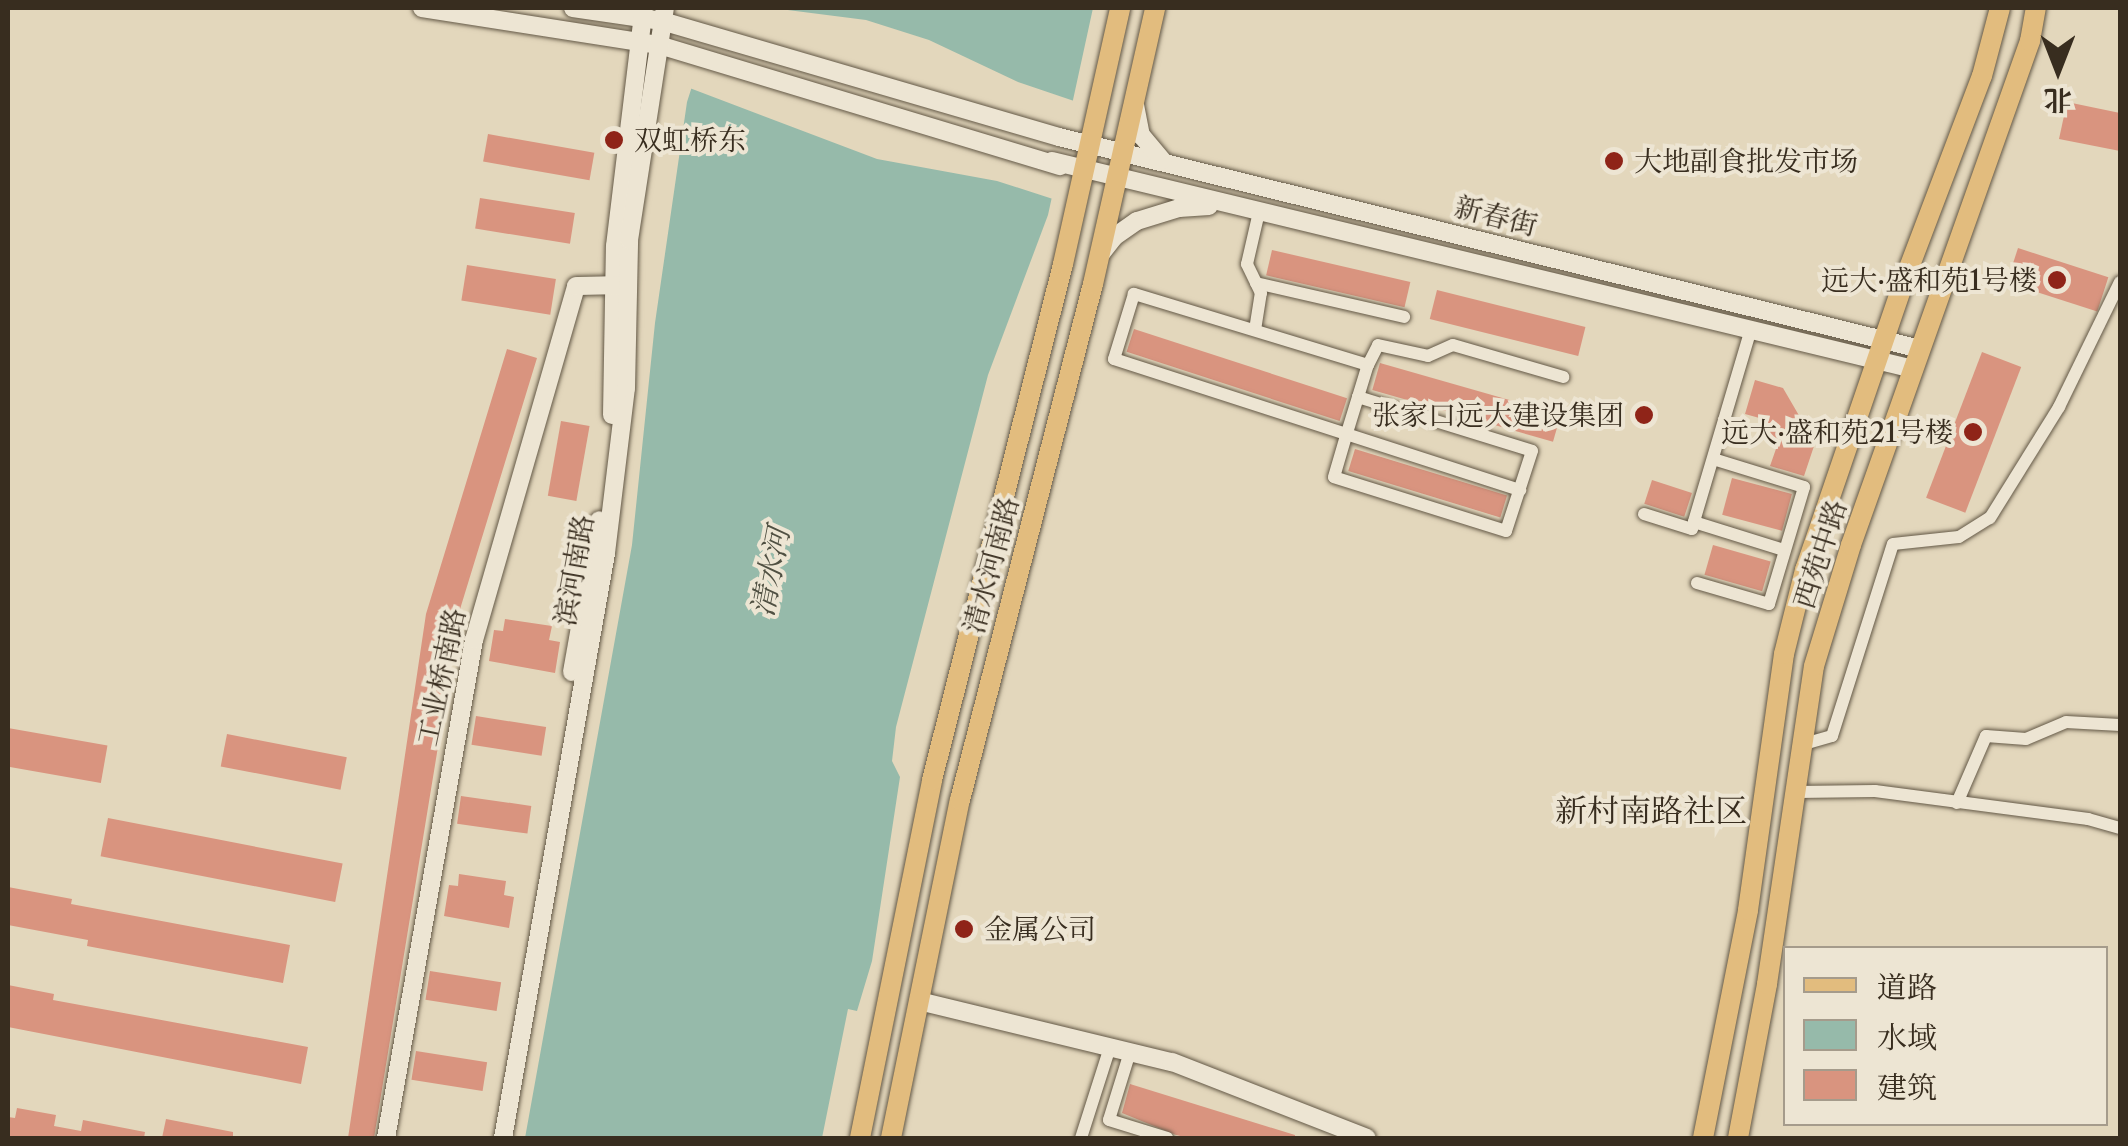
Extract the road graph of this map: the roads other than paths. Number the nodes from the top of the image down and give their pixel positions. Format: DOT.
graph roads {
  1 [pos="422,8"];
  2 [pos="574,8"];
  3 [pos="1120,8"];
  4 [pos="1155,8"];
  5 [pos="2000,8"];
  6 [pos="2036,8"];
  7 [pos="644,13"];
  8 [pos="663,14"];
  9 [pos="639,42"];
  10 [pos="659,45"];
  11 [pos="1134,100"];
  12 [pos="1096,113"];
  13 [pos="1059,138"];
  14 [pos="1089,145"];
  15 [pos="1123,152"];
  16 [pos="1052,160"];
  17 [pos="1166,163"];
  18 [pos="1084,169"];
  19 [pos="1117,178"];
  20 [pos="1076,203"];
  21 [pos="1227,204"];
  22 [pos="1259,212"];
  23 [pos="1100,255"];
  24 [pos="2120,282"];
  25 [pos="1256,283"];
  26 [pos="622,285"];
  27 [pos="1404,317"];
  28 [pos="1751,329"];
  29 [pos="1255,330"];
  30 [pos="1881,349"];
  31 [pos="1917,359"];
  32 [pos="1368,365"];
  33 [pos="1563,376"];
  34 [pos="1358,398"];
  35 [pos="1346,436"];
  36 [pos="1713,459"];
  37 [pos="1520,490"];
  38 [pos="1644,514"];
  39 [pos="1694,522"];
  40 [pos="1784,550"];
  41 [pos="1696,582"];
  42 [pos="2120,725"];
  43 [pos="1804,744"];
  44 [pos="1797,792"];
  45 [pos="1956,803"];
  46 [pos="2120,828"];
  47 [pos="919,1001"];
  48 [pos="1110,1047"];
  49 [pos="1130,1052"];
  50 [pos="386,1138"];
  51 [pos="493,1138"];
  52 [pos="502,1138"];
  53 [pos="860,1138"];
  54 [pos="891,1138"];
  55 [pos="1082,1138"];
  56 [pos="1168,1138"];
  57 [pos="1367,1138"];
  58 [pos="1703,1138"];
  59 [pos="1738,1138"];
  1 -- 9 [label="main road, 新春街"];
  2 -- 7 [label="main road, 新春街"];
  3 -- 12 [label="main road, 清水河南路"];
  4 -- 11 [label="main road, 清水河南路"];
  5 -- 30 [label="main road, 西苑中路"];
  6 -- 31 [label="main road, 西苑中路"];
  7 -- 8 [label="main road, 新春街"];
  7 -- 9 [label="main road, 滨河南路"];
  8 -- 10 [label="main road, 滨河南路"];
  8 -- 13 [label="main road, 新春街"];
  9 -- 10 [label="main road, 新春街"];
  9 -- 26 [label="main road, 滨河南路"];
  10 -- 16 [label="main road, 新春街"];
  10 -- 26 [label="main road, 滨河南路"];
  11 -- 15 [label="main road, 清水河南路"];
  11 -- 17 [label="main road"];
  12 -- 13 [label="main road"];
  12 -- 14 [label="main road, 清水河南路"];
  13 -- 14 [label="main road, 新春街"];
  14 -- 15 [label="main road, 新春街"];
  14 -- 18 [label="main road, 清水河南路"];
  15 -- 17 [label="main road, 新春街"];
  15 -- 19 [label="main road, 清水河南路"];
  16 -- 18 [label="main road, 新春街"];
  16 -- 20 [label="main road"];
  17 -- 30 [label="main road, 新春街"];
  18 -- 19 [label="main road, 新春街"];
  18 -- 20 [label="main road, 清水河南路"];
  19 -- 21 [label="main road, 新春街"];
  19 -- 23 [label="main road, 清水河南路"];
  20 -- 53 [label="main road, 清水河南路"];
  21 -- 22 [label="main road, 新春街"];
  21 -- 23 [label="main road"];
  22 -- 25 [label="street"];
  22 -- 28 [label="main road, 新春街"];
  23 -- 47 [label="main road, 清水河南路"];
  24 -- 43 [label="street"];
  25 -- 27 [label="street"];
  25 -- 29 [label="street"];
  26 -- 50 [label="main road, 工业桥南路"];
  26 -- 51 [label="main road, 滨河南路"];
  26 -- 52 [label="main road, 滨河南路"];
  28 -- 30 [label="main road, 新春街"];
  28 -- 36 [label="street"];
  29 -- 32 [label="street"];
  29 -- 35 [label="street"];
  30 -- 31 [label="main road, 新春街"];
  30 -- 58 [label="main road, 西苑中路"];
  31 -- 43 [label="main road, 西苑中路"];
  32 -- 33 [label="street"];
  32 -- 34 [label="street"];
  34 -- 35 [label="street"];
  34 -- 37 [label="street"];
  35 -- 37 [label="street"];
  35 -- 37 [label="street"];
  36 -- 39 [label="street"];
  36 -- 40 [label="street"];
  38 -- 39 [label="street"];
  39 -- 40 [label="street"];
  40 -- 41 [label="street"];
  42 -- 45 [label="street"];
  43 -- 44 [label="main road, 西苑中路"];
  44 -- 45 [label="street"];
  44 -- 59 [label="main road, 西苑中路"];
  45 -- 46 [label="street"];
  47 -- 48 [label="main road"];
  47 -- 54 [label="main road, 清水河南路"];
  48 -- 49 [label="main road"];
  48 -- 55 [label="street"];
  49 -- 56 [label="street"];
  49 -- 57 [label="main road"];
}
